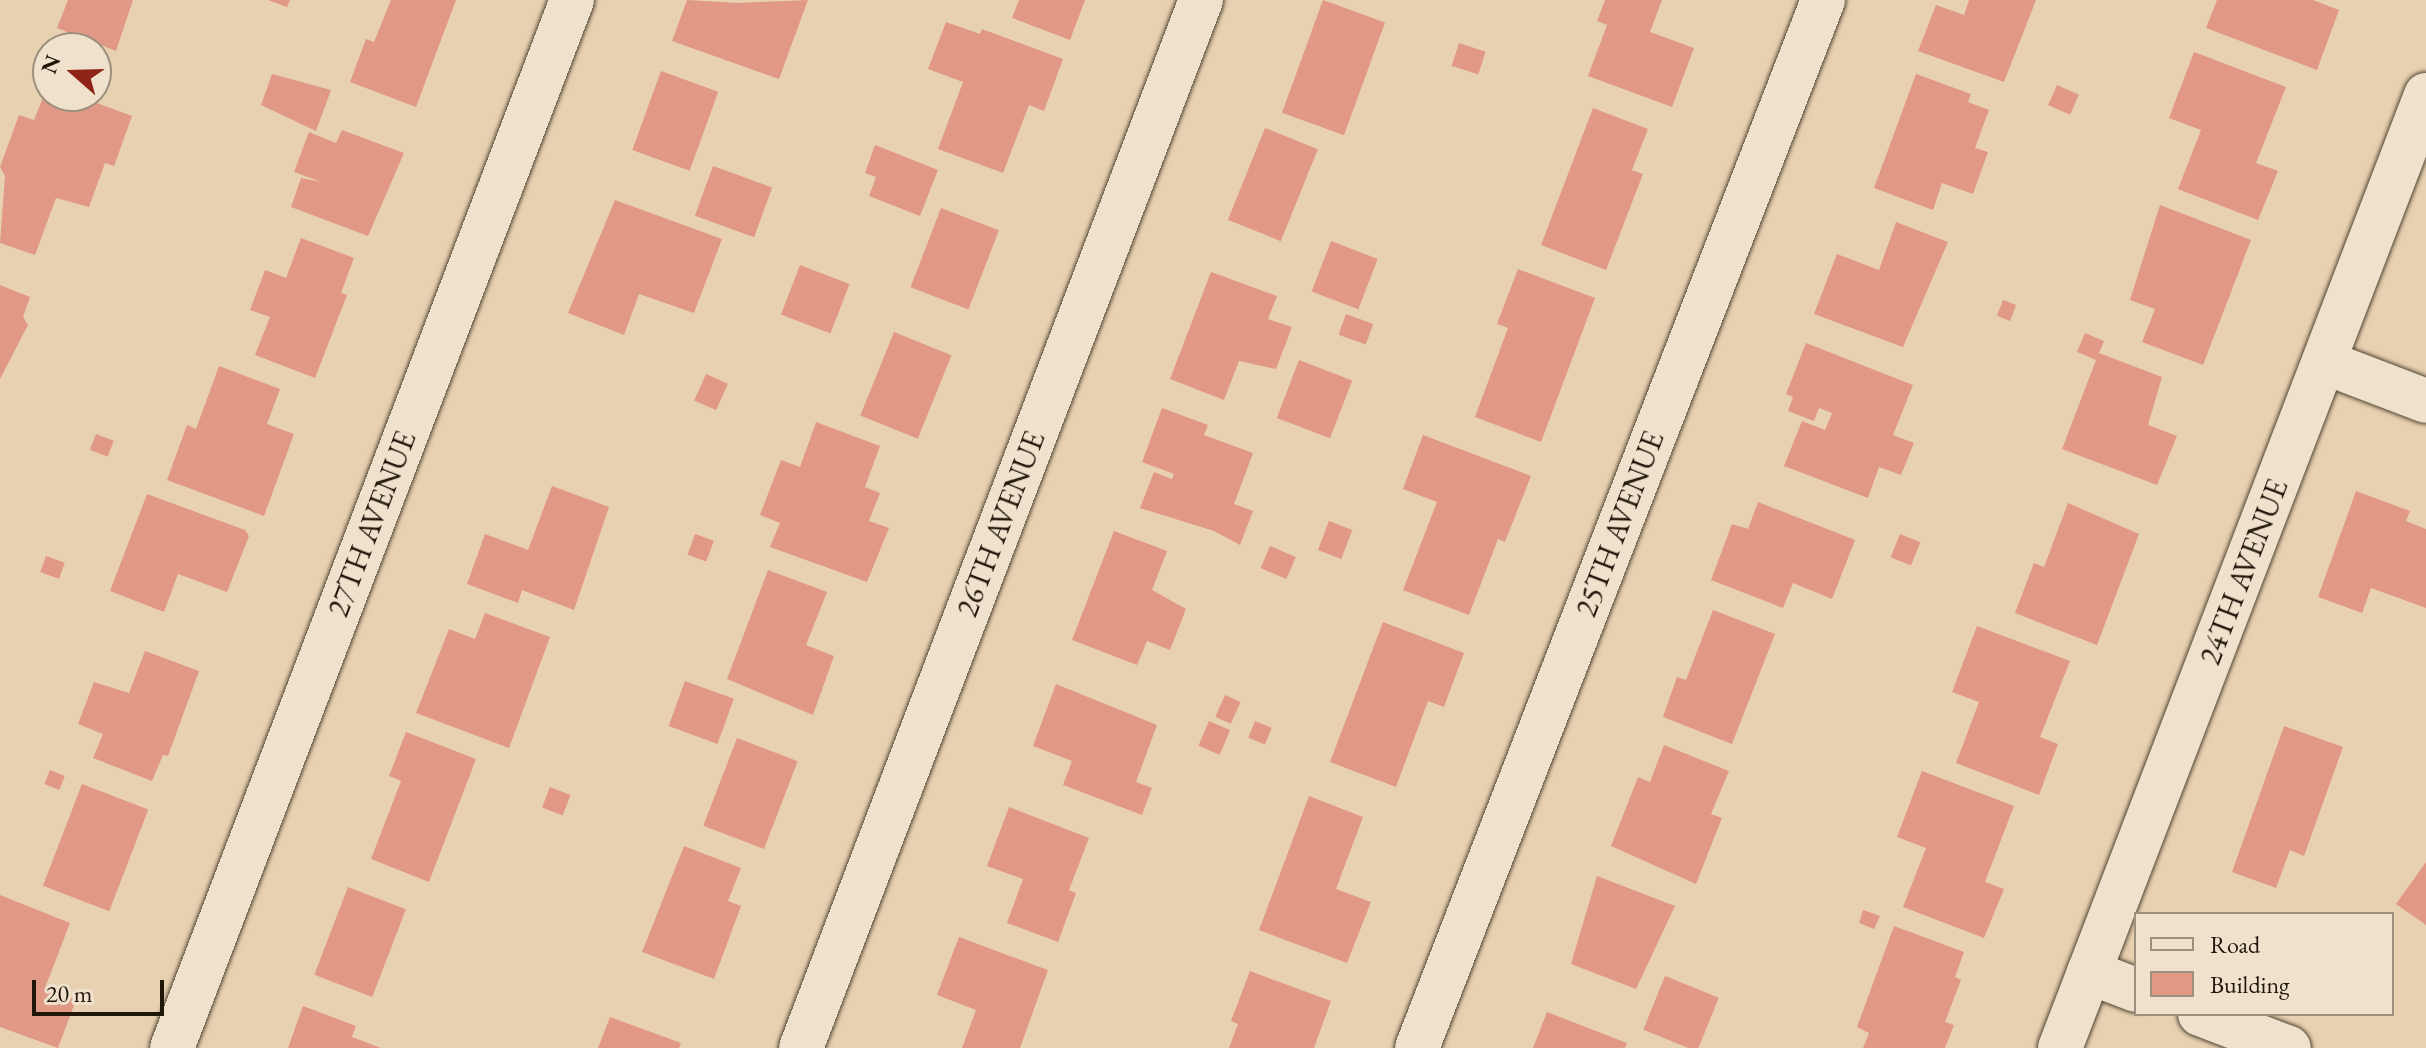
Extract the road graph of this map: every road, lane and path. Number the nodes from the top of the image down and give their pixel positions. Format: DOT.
graph roads {
  1 [pos="572,0"];
  2 [pos="1201,0"];
  3 [pos="1823,0"];
  4 [pos="2426,95"];
  5 [pos="2324,362"];
  6 [pos="2426,401"];
  7 [pos="2089,972"];
  8 [pos="2134,989"];
  9 [pos="2205,1016"];
  10 [pos="172,1048"];
  11 [pos="801,1048"];
  12 [pos="1417,1048"];
  13 [pos="2060,1048"];
  14 [pos="2289,1048"];
  1 -- 10 [label="street, 27TH AVENUE"];
  2 -- 11 [label="street, 26TH AVENUE"];
  3 -- 12 [label="street, 25TH AVENUE"];
  4 -- 5 [label="street, 24TH AVENUE"];
  5 -- 6 [label="street"];
  5 -- 7 [label="street, 24TH AVENUE"];
  7 -- 8 [label="street"];
  7 -- 13 [label="street, 24TH AVENUE"];
  9 -- 14 [label="street"];
}
